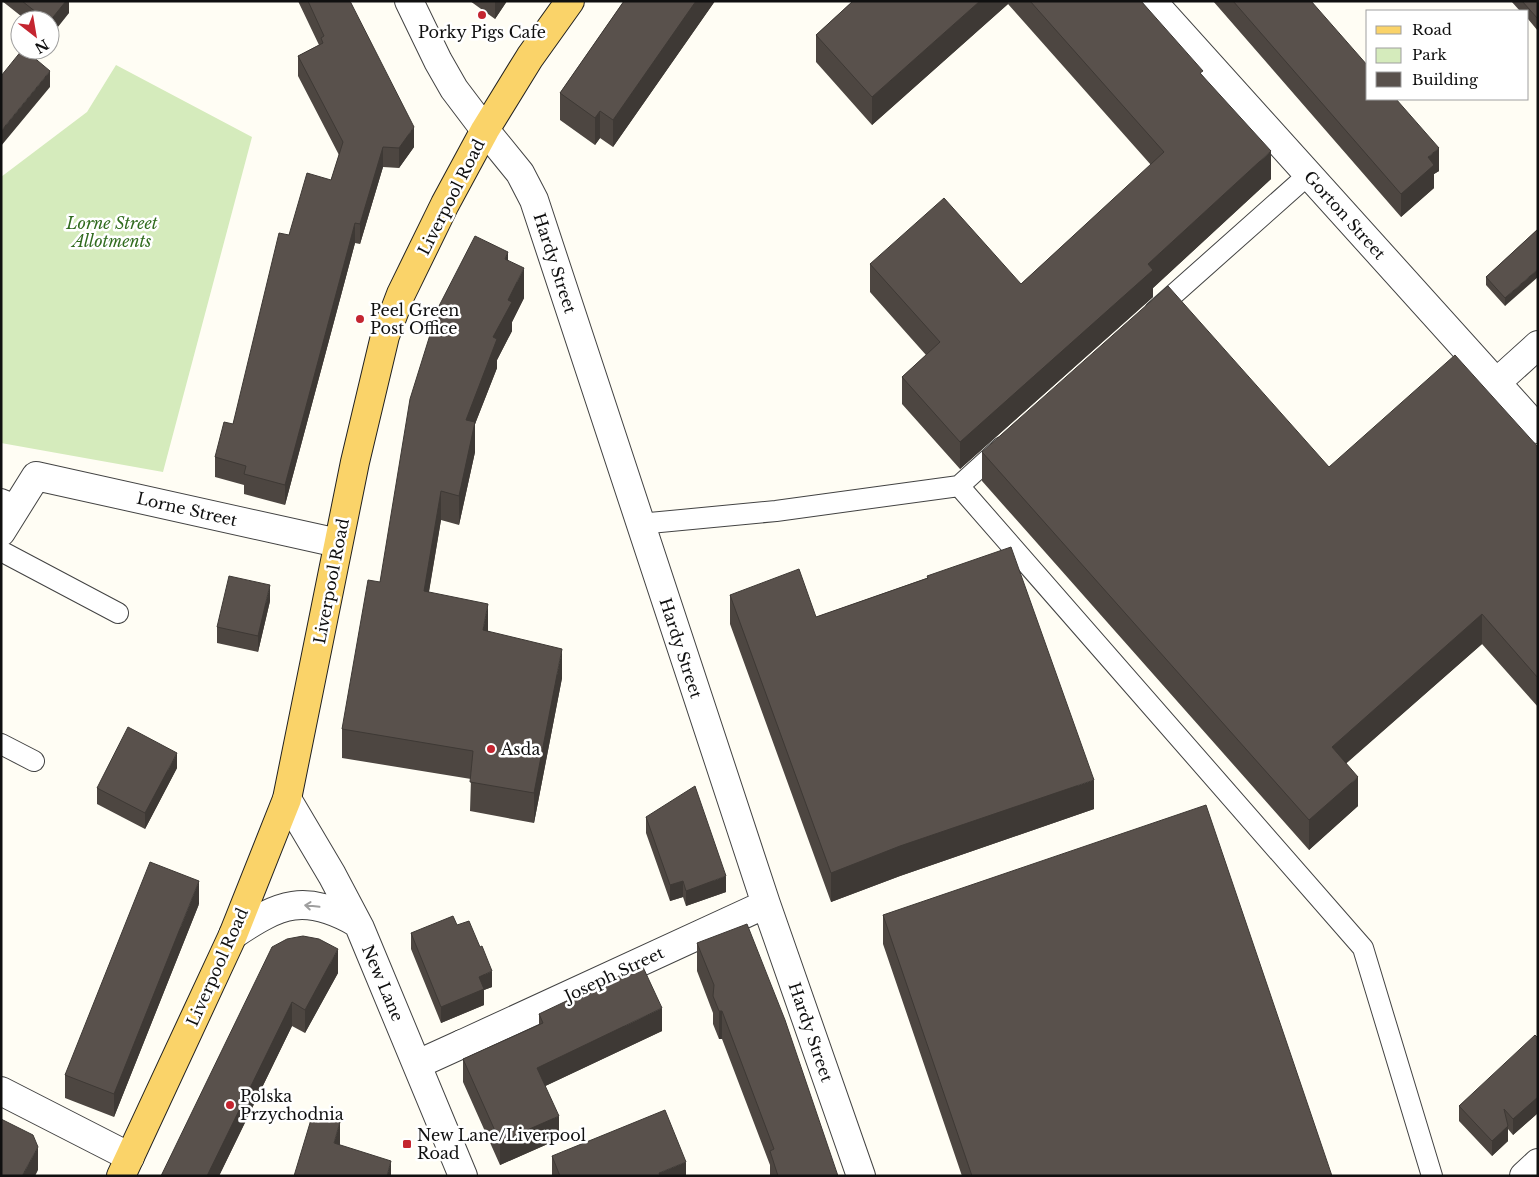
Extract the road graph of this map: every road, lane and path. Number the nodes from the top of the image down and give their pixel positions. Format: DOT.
graph roads {
  1 [pos="409,1"];
  2 [pos="570,1"];
  3 [pos="1152,1"];
  4 [pos="486,130"];
  5 [pos="1308,175"];
  6 [pos="1142,323"];
  7 [pos="1538,345"];
  8 [pos="1496,383"];
  9 [pos="1538,429"];
  10 [pos="1017,434"];
  11 [pos="959,486"];
  12 [pos="9,502"];
  13 [pos="639,524"];
  14 [pos="1,532"];
  15 [pos="338,543"];
  16 [pos="1,552"];
  17 [pos="118,613"];
  18 [pos="1,744"];
  19 [pos="34,761"];
  20 [pos="286,799"];
  21 [pos="766,904"];
  22 [pos="357,923"];
  23 [pos="233,935"];
  24 [pos="418,1064"];
  25 [pos="1,1091"];
  26 [pos="1538,1163"];
  27 [pos="126,1166"];
  28 [pos="463,1176"];
  29 [pos="861,1176"];
  30 [pos="1432,1176"];
  31 [pos="1524,1176"];
  1 -- 4 [label="street, Hardy Street"];
  2 -- 4 [label="main road, Liverpool Road"];
  3 -- 5 [label="street, Gorton Street"];
  4 -- 13 [label="street, Hardy Street"];
  4 -- 15 [label="main road, Liverpool Road"];
  5 -- 6 [label="lane"];
  5 -- 8 [label="street, Gorton Street"];
  7 -- 8 [label="street"];
  8 -- 9 [label="street, Gorton Street"];
  10 -- 11 [label="lane"];
  11 -- 13 [label="lane"];
  11 -- 30 [label="lane"];
  12 -- 14 [label="street"];
  12 -- 15 [label="street, Lorne Street"];
  13 -- 21 [label="street, Hardy Street"];
  15 -- 20 [label="main road, Liverpool Road"];
  16 -- 17 [label="lane"];
  18 -- 19 [label="lane"];
  20 -- 22 [label="street, New Lane"];
  20 -- 23 [label="main road, Liverpool Road"];
  21 -- 24 [label="street, Joseph Street"];
  21 -- 29 [label="street, Hardy Street"];
  22 -- 23 [label="street, one-way"];
  22 -- 24 [label="street, New Lane"];
  23 -- 27 [label="main road, Liverpool Road"];
  24 -- 28 [label="street, New Lane"];
  25 -- 27 [label="street"];
  26 -- 31 [label="street"];
}
